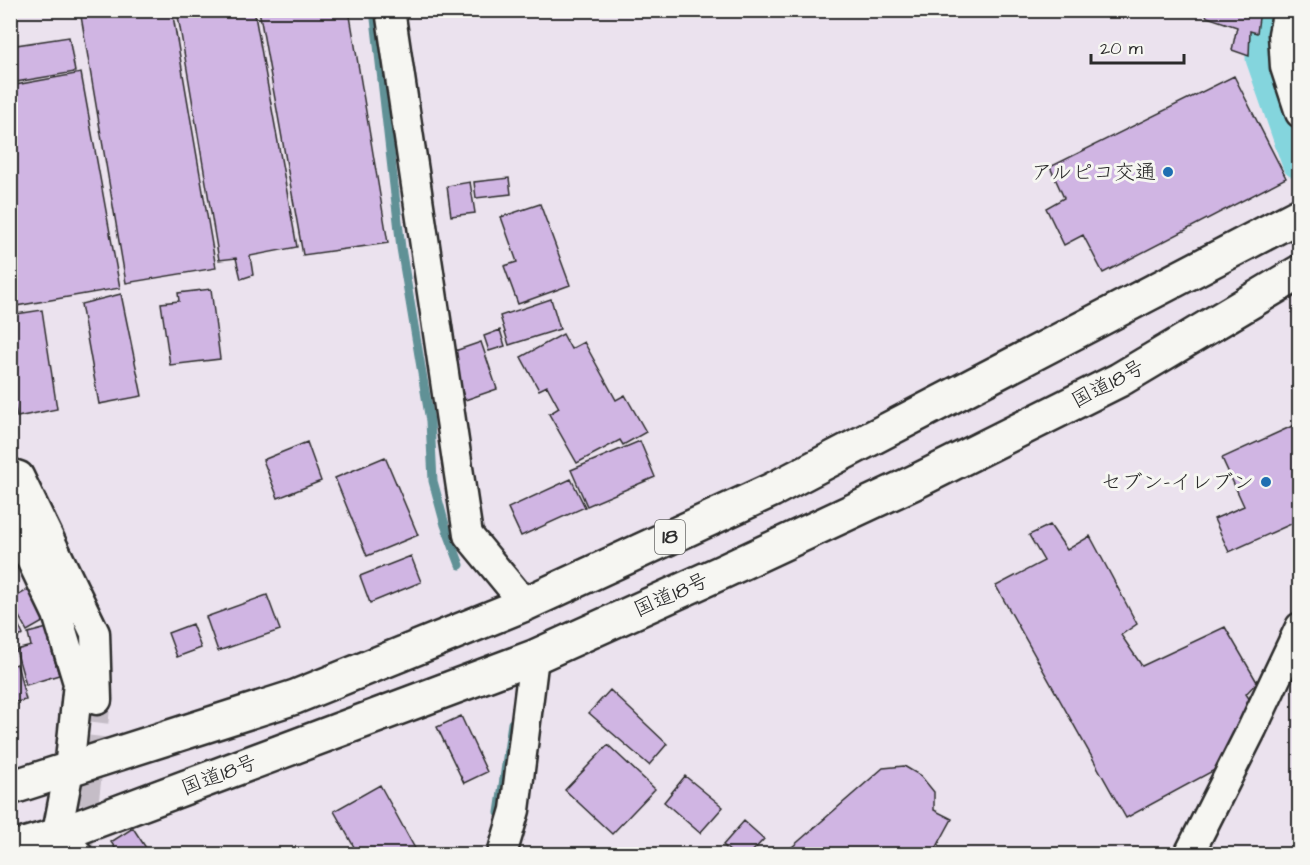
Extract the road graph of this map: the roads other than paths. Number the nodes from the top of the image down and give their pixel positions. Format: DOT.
graph roads {
  1 [pos="390,10"];
  2 [pos="1288,10"];
  3 [pos="1299,113"];
  4 [pos="1299,215"];
  5 [pos="1299,272"];
  6 [pos="10,473"];
  7 [pos="10,516"];
  8 [pos="525,604"];
  9 [pos="1299,627"];
  10 [pos="534,657"];
  11 [pos="97,700"];
  12 [pos="69,770"];
  13 [pos="10,788"];
  14 [pos="10,849"];
  15 [pos="66,849"];
  16 [pos="502,855"];
  17 [pos="1189,855"];
  1 -- 8 [label="street"];
  2 -- 3 [label="street"];
  4 -- 8 [label="highway, 18"];
  5 -- 10 [label="highway, 国道18号 / 18"];
  6 -- 11 [label="street"];
  7 -- 12 [label="street"];
  8 -- 12 [label="highway, 18"];
  9 -- 17 [label="street"];
  10 -- 15 [label="highway, 国道18号 / 18"];
  10 -- 16 [label="street"];
  12 -- 13 [label="highway, 18"];
  12 -- 15 [label="street"];
  14 -- 15 [label="highway, 国道18号 / 18"];
}
